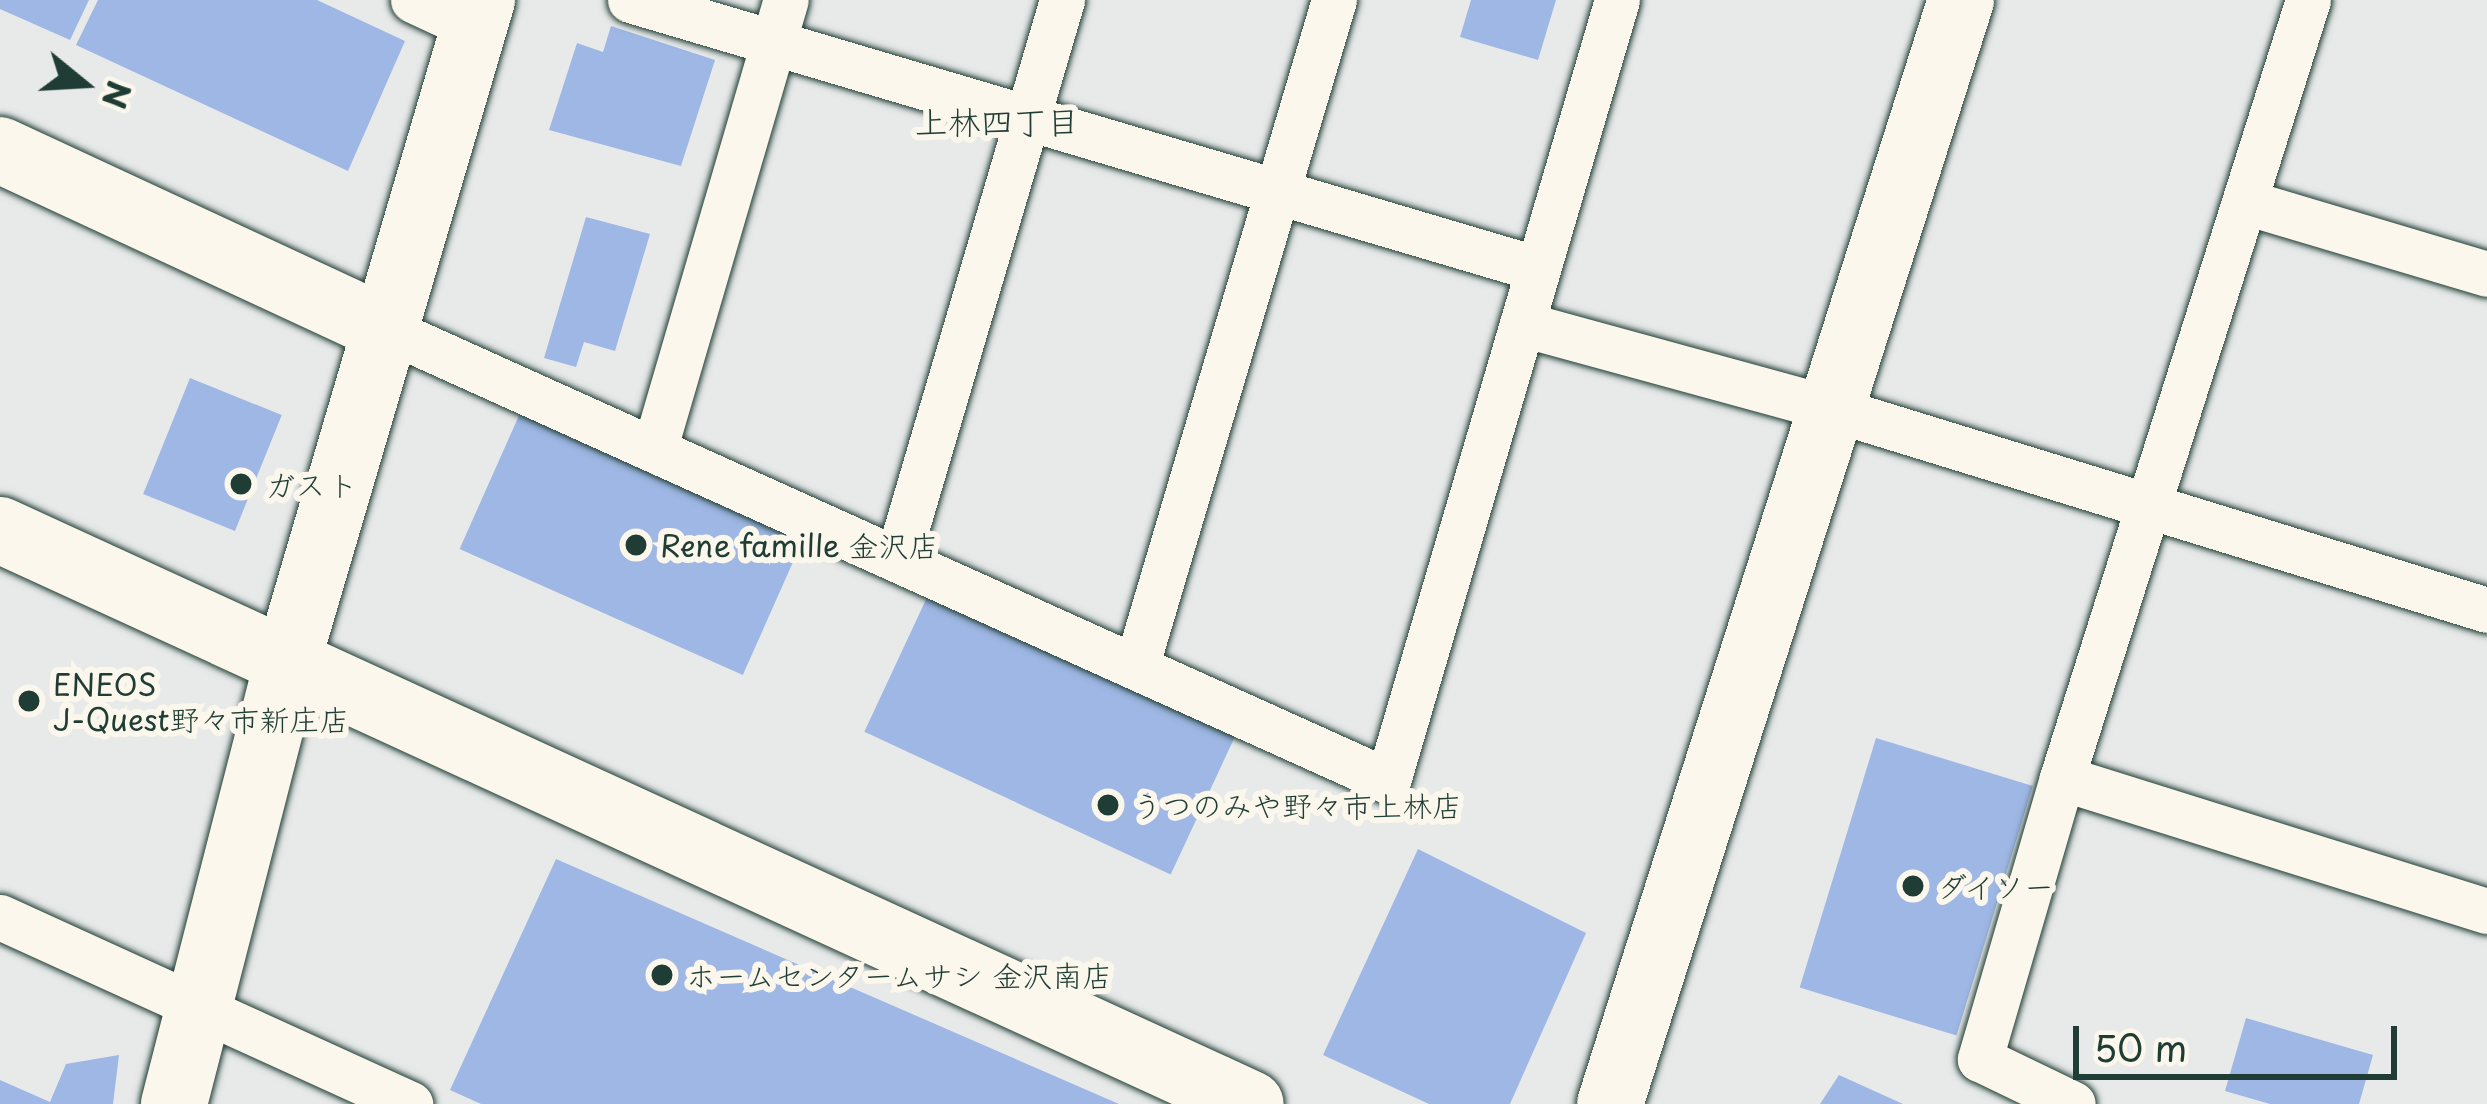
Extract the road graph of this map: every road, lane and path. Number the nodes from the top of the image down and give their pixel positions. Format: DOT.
graph roads {
  1 [pos="413,0"];
  2 [pos="630,0"];
  3 [pos="1062,0"];
  4 [pos="1334,0"];
  5 [pos="1617,0"];
  6 [pos="1961,0"];
  7 [pos="2308,0"];
  8 [pos="478,14"];
  9 [pos="780,20"];
  10 [pos="1028,117"];
  11 [pos="0,150"];
  12 [pos="1277,192"];
  13 [pos="2249,203"];
  14 [pos="1538,269"];
  15 [pos="2487,274"];
  16 [pos="1522,324"];
  17 [pos="386,329"];
  18 [pos="1833,409"];
  19 [pos="655,447"];
  20 [pos="2153,508"];
  21 [pos="0,530"];
  22 [pos="898,557"];
  23 [pos="2487,610"];
  24 [pos="287,663"];
  25 [pos="1136,664"];
  26 [pos="2062,778"];
  27 [pos="2487,911"];
  28 [pos="0,917"];
  29 [pos="195,1006"];
  30 [pos="174,1104"];
  31 [pos="410,1104"];
  32 [pos="1251,1104"];
  33 [pos="1610,1104"];
  34 [pos="2073,1104"];
  1 -- 8 [label="street"];
  2 -- 9 [label="street"];
  3 -- 10 [label="street"];
  4 -- 12 [label="street"];
  5 -- 14 [label="street"];
  6 -- 18 [label="street"];
  7 -- 13 [label="street"];
  8 -- 17 [label="street"];
  9 -- 10 [label="street"];
  9 -- 19 [label="street"];
  10 -- 12 [label="street"];
  10 -- 22 [label="street"];
  11 -- 17 [label="street"];
  12 -- 14 [label="street"];
  12 -- 25 [label="street"];
  13 -- 15 [label="street"];
  13 -- 20 [label="street"];
  14 -- 16 [label="street"];
  16 -- 18 [label="street"];
  16 -- 25 [label="street"];
  17 -- 19 [label="street"];
  17 -- 24 [label="street"];
  18 -- 20 [label="street"];
  18 -- 33 [label="street"];
  19 -- 22 [label="street"];
  20 -- 23 [label="street"];
  20 -- 26 [label="street"];
  21 -- 24 [label="street"];
  22 -- 25 [label="street"];
  24 -- 29 [label="street"];
  24 -- 32 [label="street"];
  26 -- 27 [label="street"];
  26 -- 34 [label="street"];
  28 -- 29 [label="street"];
  29 -- 30 [label="street"];
  29 -- 31 [label="street"];
}
